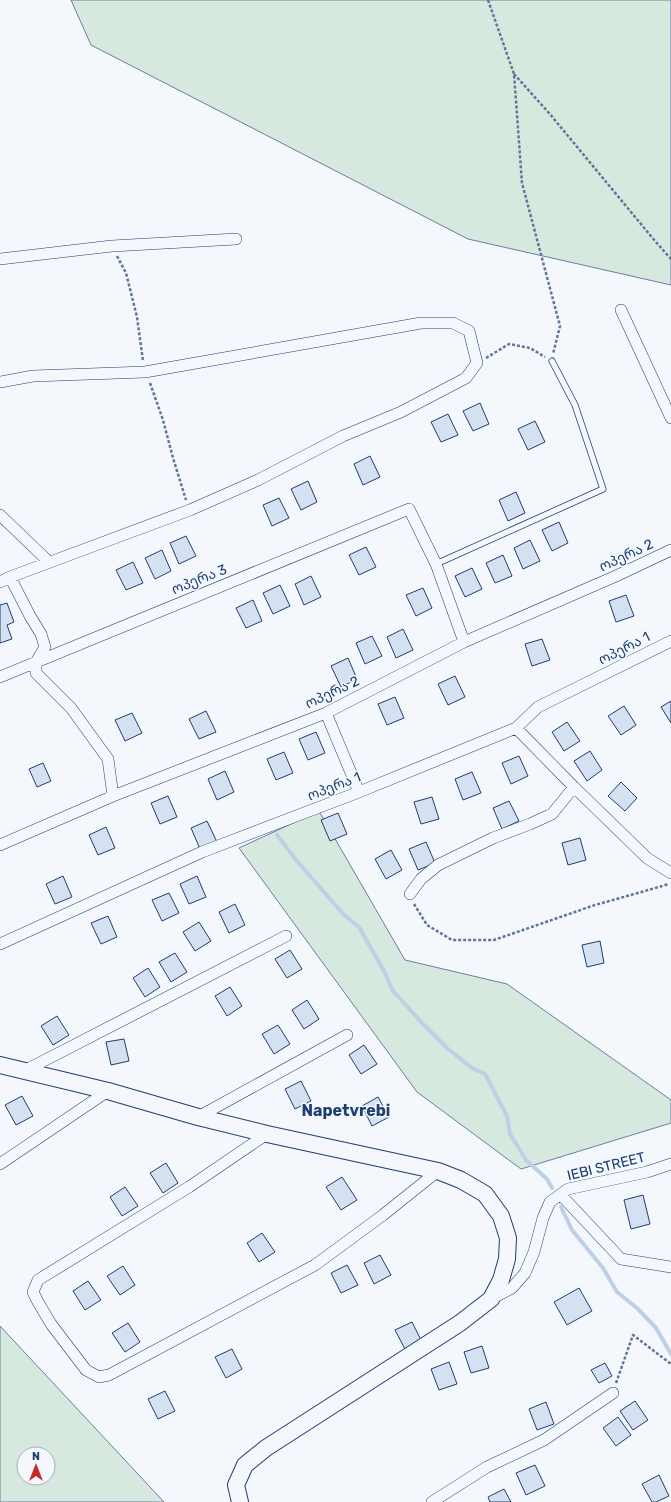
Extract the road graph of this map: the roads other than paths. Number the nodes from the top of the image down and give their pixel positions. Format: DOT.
graph roads {
  1 [pos="236,239"];
  2 [pos="0,259"];
  3 [pos="621,310"];
  4 [pos="552,361"];
  5 [pos="0,382"];
  6 [pos="671,418"];
  7 [pos="0,515"];
  8 [pos="671,550"];
  9 [pos="49,562"];
  10 [pos="436,564"];
  11 [pos="10,577"];
  12 [pos="0,582"];
  13 [pos="671,641"];
  14 [pos="464,642"];
  15 [pos="36,662"];
  16 [pos="0,677"];
  17 [pos="326,713"];
  18 [pos="516,728"];
  19 [pos="574,787"];
  20 [pos="359,792"];
  21 [pos="113,796"];
  22 [pos="0,845"];
  23 [pos="671,873"];
  24 [pos="410,894"];
  25 [pos="286,936"];
  26 [pos="0,944"];
  27 [pos="346,1035"];
  28 [pos="0,1064"];
  29 [pos="24,1071"];
  30 [pos="108,1091"];
  31 [pos="198,1117"];
  32 [pos="267,1134"];
  33 [pos="0,1164"];
  34 [pos="671,1164"];
  35 [pos="438,1171"];
  36 [pos="561,1195"];
  37 [pos="671,1267"];
  38 [pos="491,1299"];
  39 [pos="612,1393"];
  40 [pos="240,1502"];
  41 [pos="432,1502"];
  1 -- 2 [label="street"];
  3 -- 6 [label="street"];
  4 -- 10 [label="lane"];
  5 -- 9 [label="street"];
  7 -- 9 [label="street"];
  8 -- 14 [label="street, ოპერა 2"];
  9 -- 11 [label="street"];
  10 -- 14 [label="street"];
  10 -- 15 [label="street, ოპერა 3"];
  11 -- 12 [label="street"];
  11 -- 15 [label="street"];
  13 -- 18 [label="street, ოპერა 1"];
  14 -- 17 [label="street, ოპერა 2"];
  15 -- 16 [label="street, ოპერა 3"];
  15 -- 21 [label="street"];
  17 -- 20 [label="street"];
  17 -- 21 [label="street, ოპერა 2"];
  18 -- 19 [label="street"];
  18 -- 20 [label="street, ოპერა 1"];
  19 -- 23 [label="street"];
  19 -- 24 [label="street"];
  20 -- 26 [label="street, ოპერა 1"];
  21 -- 22 [label="street, ოპერა 2"];
  25 -- 29 [label="street"];
  27 -- 31 [label="street"];
  28 -- 29 [label="street"];
  29 -- 30 [label="street"];
  30 -- 31 [label="street"];
  30 -- 33 [label="street"];
  31 -- 32 [label="street"];
  32 -- 35 [label="street"];
  32 -- 35 [label="street"];
  34 -- 36 [label="street, IEBI STREET"];
  35 -- 38 [label="street"];
  36 -- 37 [label="street"];
  36 -- 38 [label="street, IEBI STREET"];
  38 -- 40 [label="street"];
  39 -- 41 [label="street"];
}
